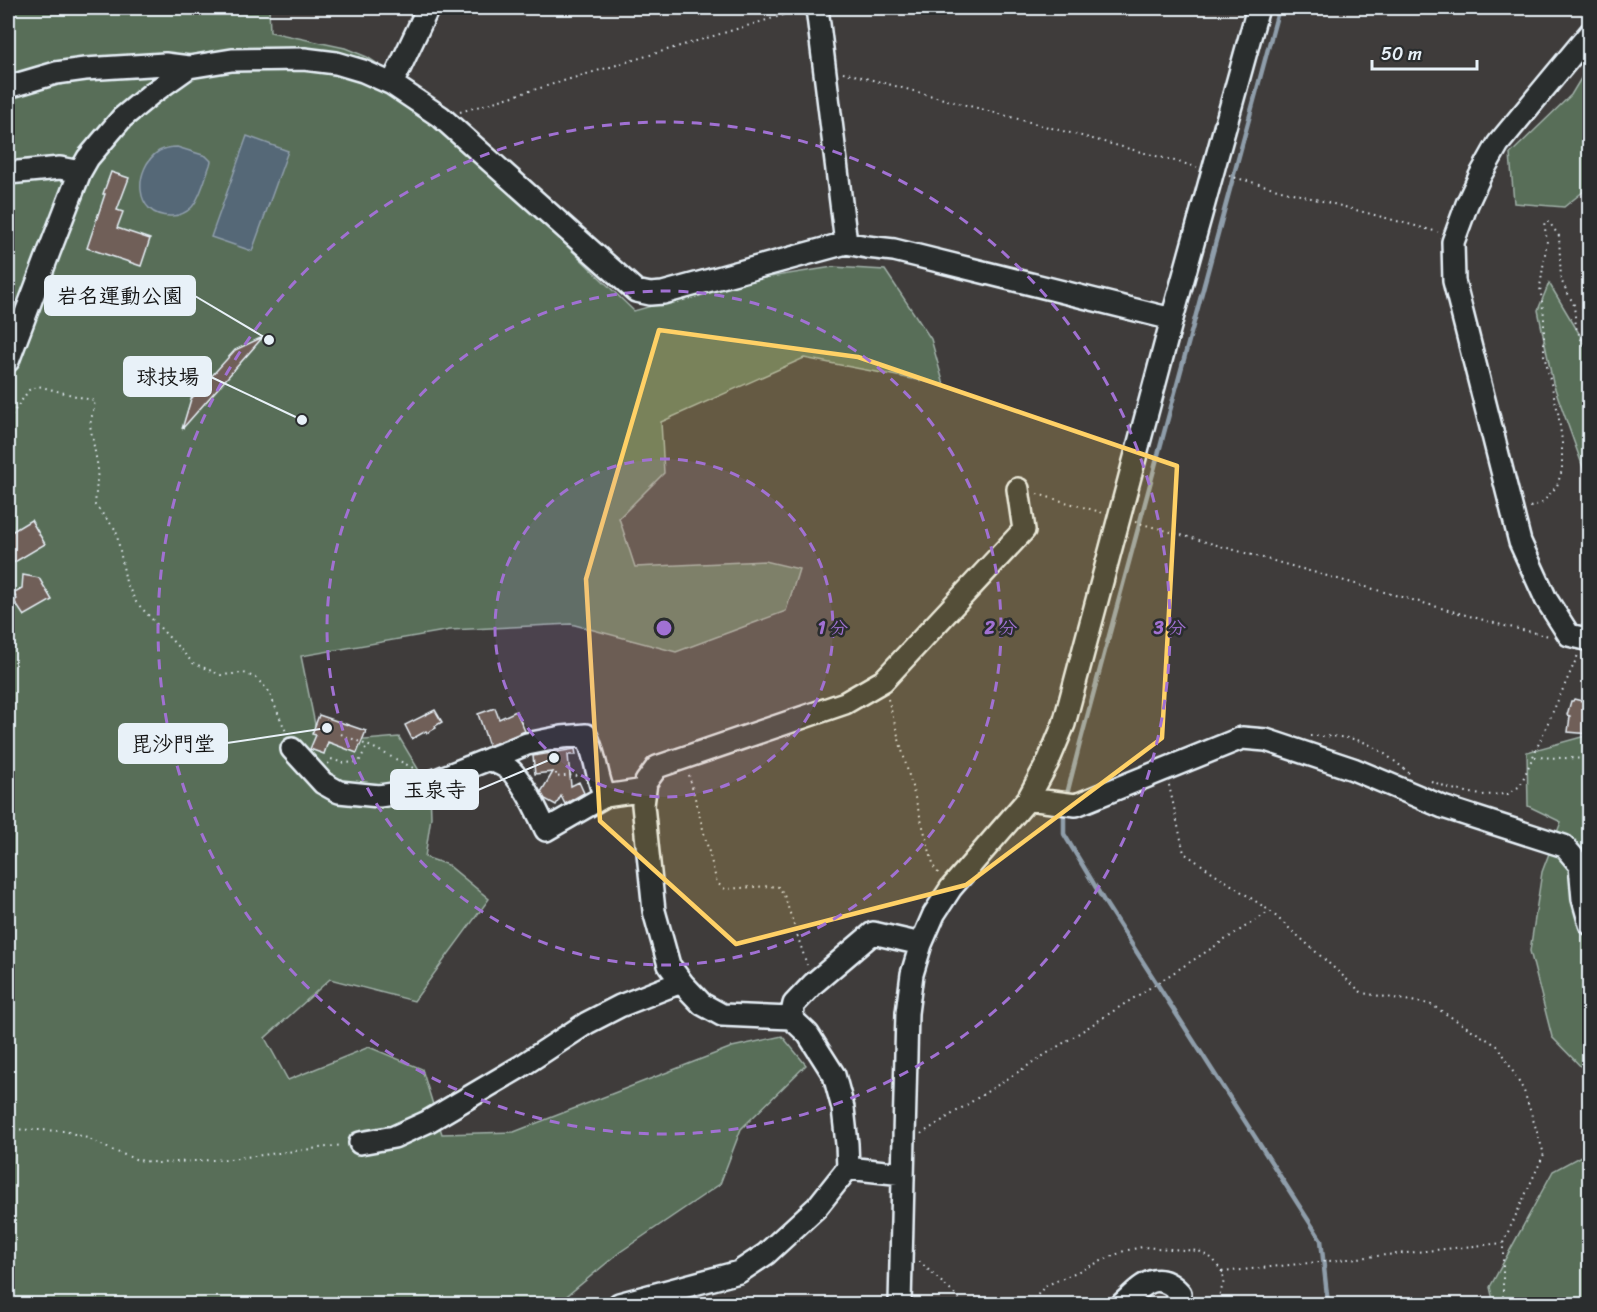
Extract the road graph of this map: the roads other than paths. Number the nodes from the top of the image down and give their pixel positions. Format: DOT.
graph roads {
  1 [pos="428,8"];
  2 [pos="817,8"];
  3 [pos="1258,8"];
  4 [pos="1590,33"];
  5 [pos="189,67"];
  6 [pos="392,84"];
  7 [pos="8,87"];
  8 [pos="80,172"];
  9 [pos="8,173"];
  10 [pos="846,243"];
  11 [pos="1172,319"];
  12 [pos="8,361"];
  13 [pos="1017,489"];
  14 [pos="1582,638"];
  15 [pos="292,749"];
  16 [pos="489,759"];
  17 [pos="603,790"];
  18 [pos="645,790"];
  19 [pos="1028,799"];
  20 [pos="1590,924"];
  21 [pos="921,944"];
  22 [pos="681,981"];
  23 [pos="791,1018"];
  24 [pos="360,1143"];
  25 [pos="848,1168"];
  26 [pos="903,1174"];
  27 [pos="619,1305"];
  28 [pos="900,1305"];
  29 [pos="1122,1305"];
  30 [pos="1179,1305"];
  1 -- 6 [label="street"];
  2 -- 10 [label="street"];
  3 -- 11 [label="street"];
  4 -- 14 [label="street"];
  5 -- 6 [label="street"];
  5 -- 7 [label="street"];
  5 -- 8 [label="street"];
  6 -- 10 [label="street"];
  8 -- 9 [label="street"];
  8 -- 12 [label="street"];
  10 -- 11 [label="street"];
  11 -- 19 [label="street"];
  13 -- 18 [label="street"];
  15 -- 16 [label="street"];
  16 -- 17 [label="street"];
  16 -- 17 [label="street"];
  17 -- 18 [label="street"];
  18 -- 22 [label="street"];
  19 -- 20 [label="street"];
  19 -- 21 [label="street"];
  21 -- 23 [label="street"];
  21 -- 26 [label="street"];
  22 -- 23 [label="street"];
  22 -- 24 [label="street"];
  23 -- 25 [label="street"];
  25 -- 26 [label="street"];
  25 -- 27 [label="street"];
  26 -- 28 [label="street"];
  29 -- 30 [label="street"];
}
